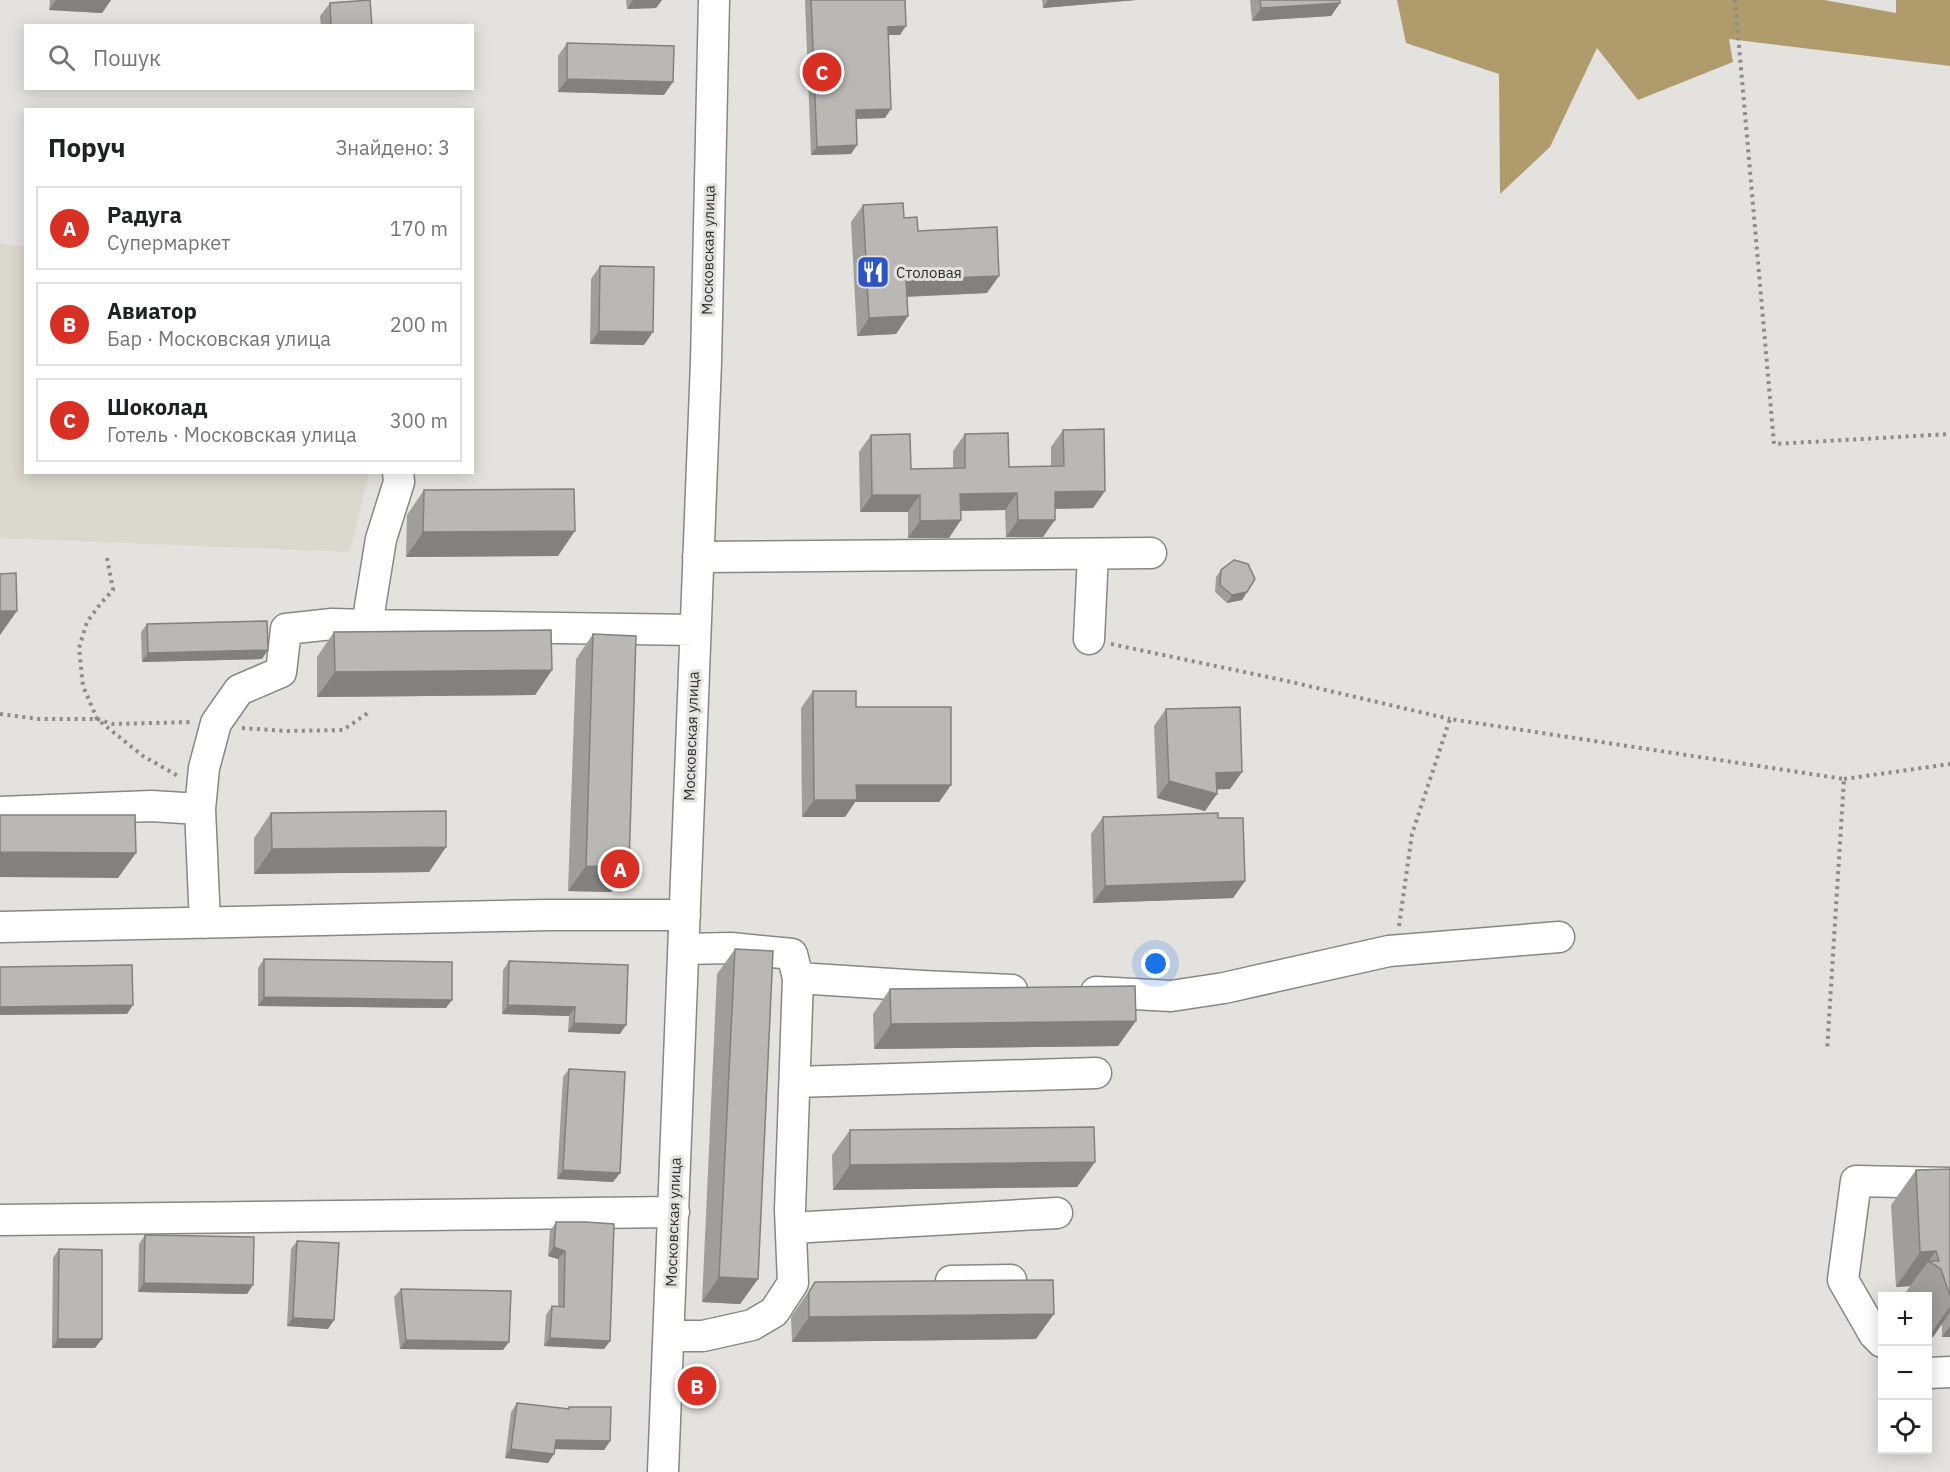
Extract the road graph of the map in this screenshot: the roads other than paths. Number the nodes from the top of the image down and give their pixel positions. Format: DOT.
graph roads {
  1 [pos="714,0"];
  2 [pos="398,474"];
  3 [pos="1151,553"];
  4 [pos="1093,554"];
  5 [pos="698,556"];
  6 [pos="367,626"];
  7 [pos="695,630"];
  8 [pos="1089,639"];
  9 [pos="201,798"];
  10 [pos="0,812"];
  11 [pos="685,915"];
  12 [pos="205,923"];
  13 [pos="0,927"];
  14 [pos="1559,937"];
  15 [pos="684,949"];
  16 [pos="798,978"];
  17 [pos="1037,990"];
  18 [pos="1072,992"];
  19 [pos="1096,1073"];
  20 [pos="795,1082"];
  21 [pos="1950,1183"];
  22 [pos="674,1212"];
  23 [pos="1057,1213"];
  24 [pos="0,1220"];
  25 [pos="791,1228"];
  26 [pos="1011,1280"];
  27 [pos="919,1281"];
  28 [pos="669,1336"];
  29 [pos="1878,1338"];
  30 [pos="1950,1372"];
  31 [pos="1932,1373"];
  32 [pos="663,1472"];
  1 -- 5 [label="street, Московская улица"];
  2 -- 6 [label="street"];
  3 -- 4 [label="street"];
  4 -- 5 [label="street"];
  4 -- 8 [label="street"];
  5 -- 7 [label="street, Московская улица"];
  6 -- 7 [label="street"];
  6 -- 9 [label="street"];
  7 -- 11 [label="street, Московская улица"];
  9 -- 10 [label="street"];
  9 -- 12 [label="street"];
  11 -- 12 [label="street"];
  11 -- 15 [label="street, Московская улица"];
  12 -- 13 [label="street"];
  14 -- 18 [label="street"];
  15 -- 16 [label="street"];
  15 -- 22 [label="street, Московская улица"];
  16 -- 17 [label="street"];
  16 -- 20 [label="street"];
  19 -- 20 [label="street"];
  20 -- 25 [label="street"];
  21 -- 29 [label="street"];
  22 -- 24 [label="street"];
  22 -- 28 [label="street, Московская улица"];
  23 -- 25 [label="street"];
  25 -- 28 [label="street"];
  26 -- 27 [label="street"];
  28 -- 32 [label="street, Московская улица"];
  30 -- 31 [label="street"];
}
